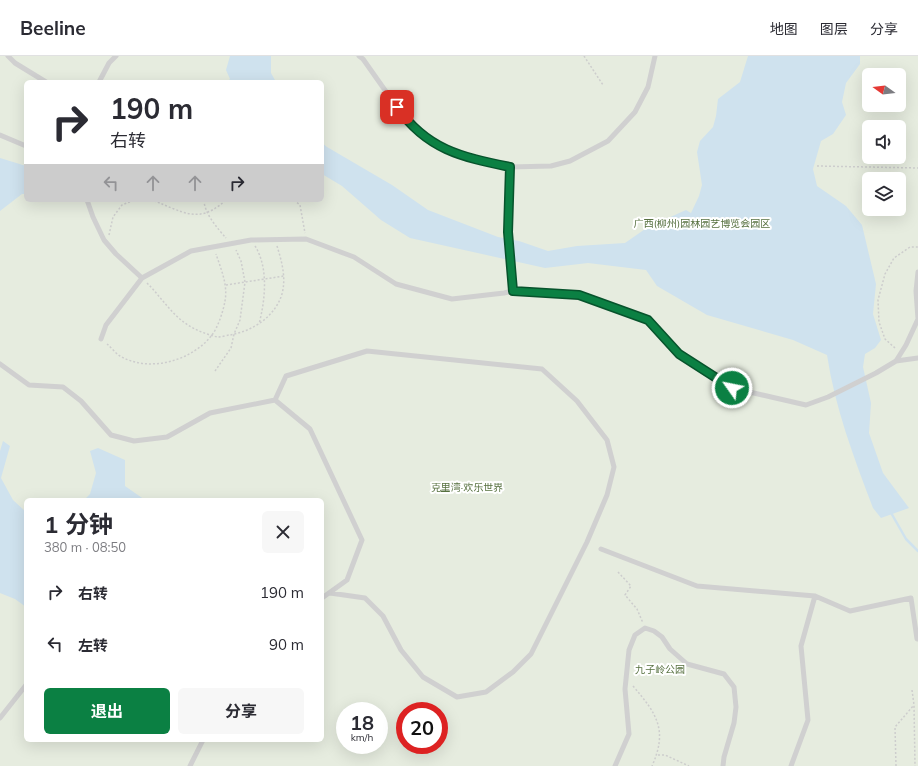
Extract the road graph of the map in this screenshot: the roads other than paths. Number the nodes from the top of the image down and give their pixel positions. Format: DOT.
graph roads {
  1 [pos="8,56"];
  2 [pos="116,56"];
  3 [pos="359,56"];
  4 [pos="656,56"];
  5 [pos="43,80"];
  6 [pos="100,80"];
  7 [pos="0,135"];
  8 [pos="24,145"];
  9 [pos="510,167"];
  10 [pos="88,202"];
  11 [pos="918,272"];
  12 [pos="142,278"];
  13 [pos="513,291"];
  14 [pos="918,320"];
  15 [pos="101,339"];
  16 [pos="918,358"];
  17 [pos="896,361"];
  18 [pos="0,364"];
  19 [pos="276,400"];
  20 [pos="601,549"];
  21 [pos="330,593"];
  22 [pos="815,596"];
  23 [pos="324,597"];
  24 [pos="917,639"];
  25 [pos="24,688"];
  26 [pos="0,718"];
  27 [pos="202,742"];
  28 [pos="190,766"];
  29 [pos="615,766"];
  30 [pos="723,766"];
  31 [pos="791,766"];
  1 -- 5 [label="lane"];
  2 -- 6 [label="lane"];
  3 -- 9 [label="lane"];
  4 -- 9 [label="lane"];
  7 -- 8 [label="lane"];
  9 -- 13 [label="lane"];
  10 -- 12 [label="lane"];
  11 -- 14 [label="lane"];
  12 -- 13 [label="lane"];
  12 -- 15 [label="lane"];
  13 -- 17 [label="lane"];
  14 -- 17 [label="lane"];
  16 -- 17 [label="lane"];
  18 -- 19 [label="lane"];
  19 -- 21 [label="lane"];
  19 -- 21 [label="lane"];
  20 -- 22 [label="lane"];
  21 -- 23 [label="lane"];
  22 -- 24 [label="lane"];
  22 -- 31 [label="lane"];
  25 -- 26 [label="lane"];
  27 -- 28 [label="lane"];
  29 -- 30 [label="lane"];
}
